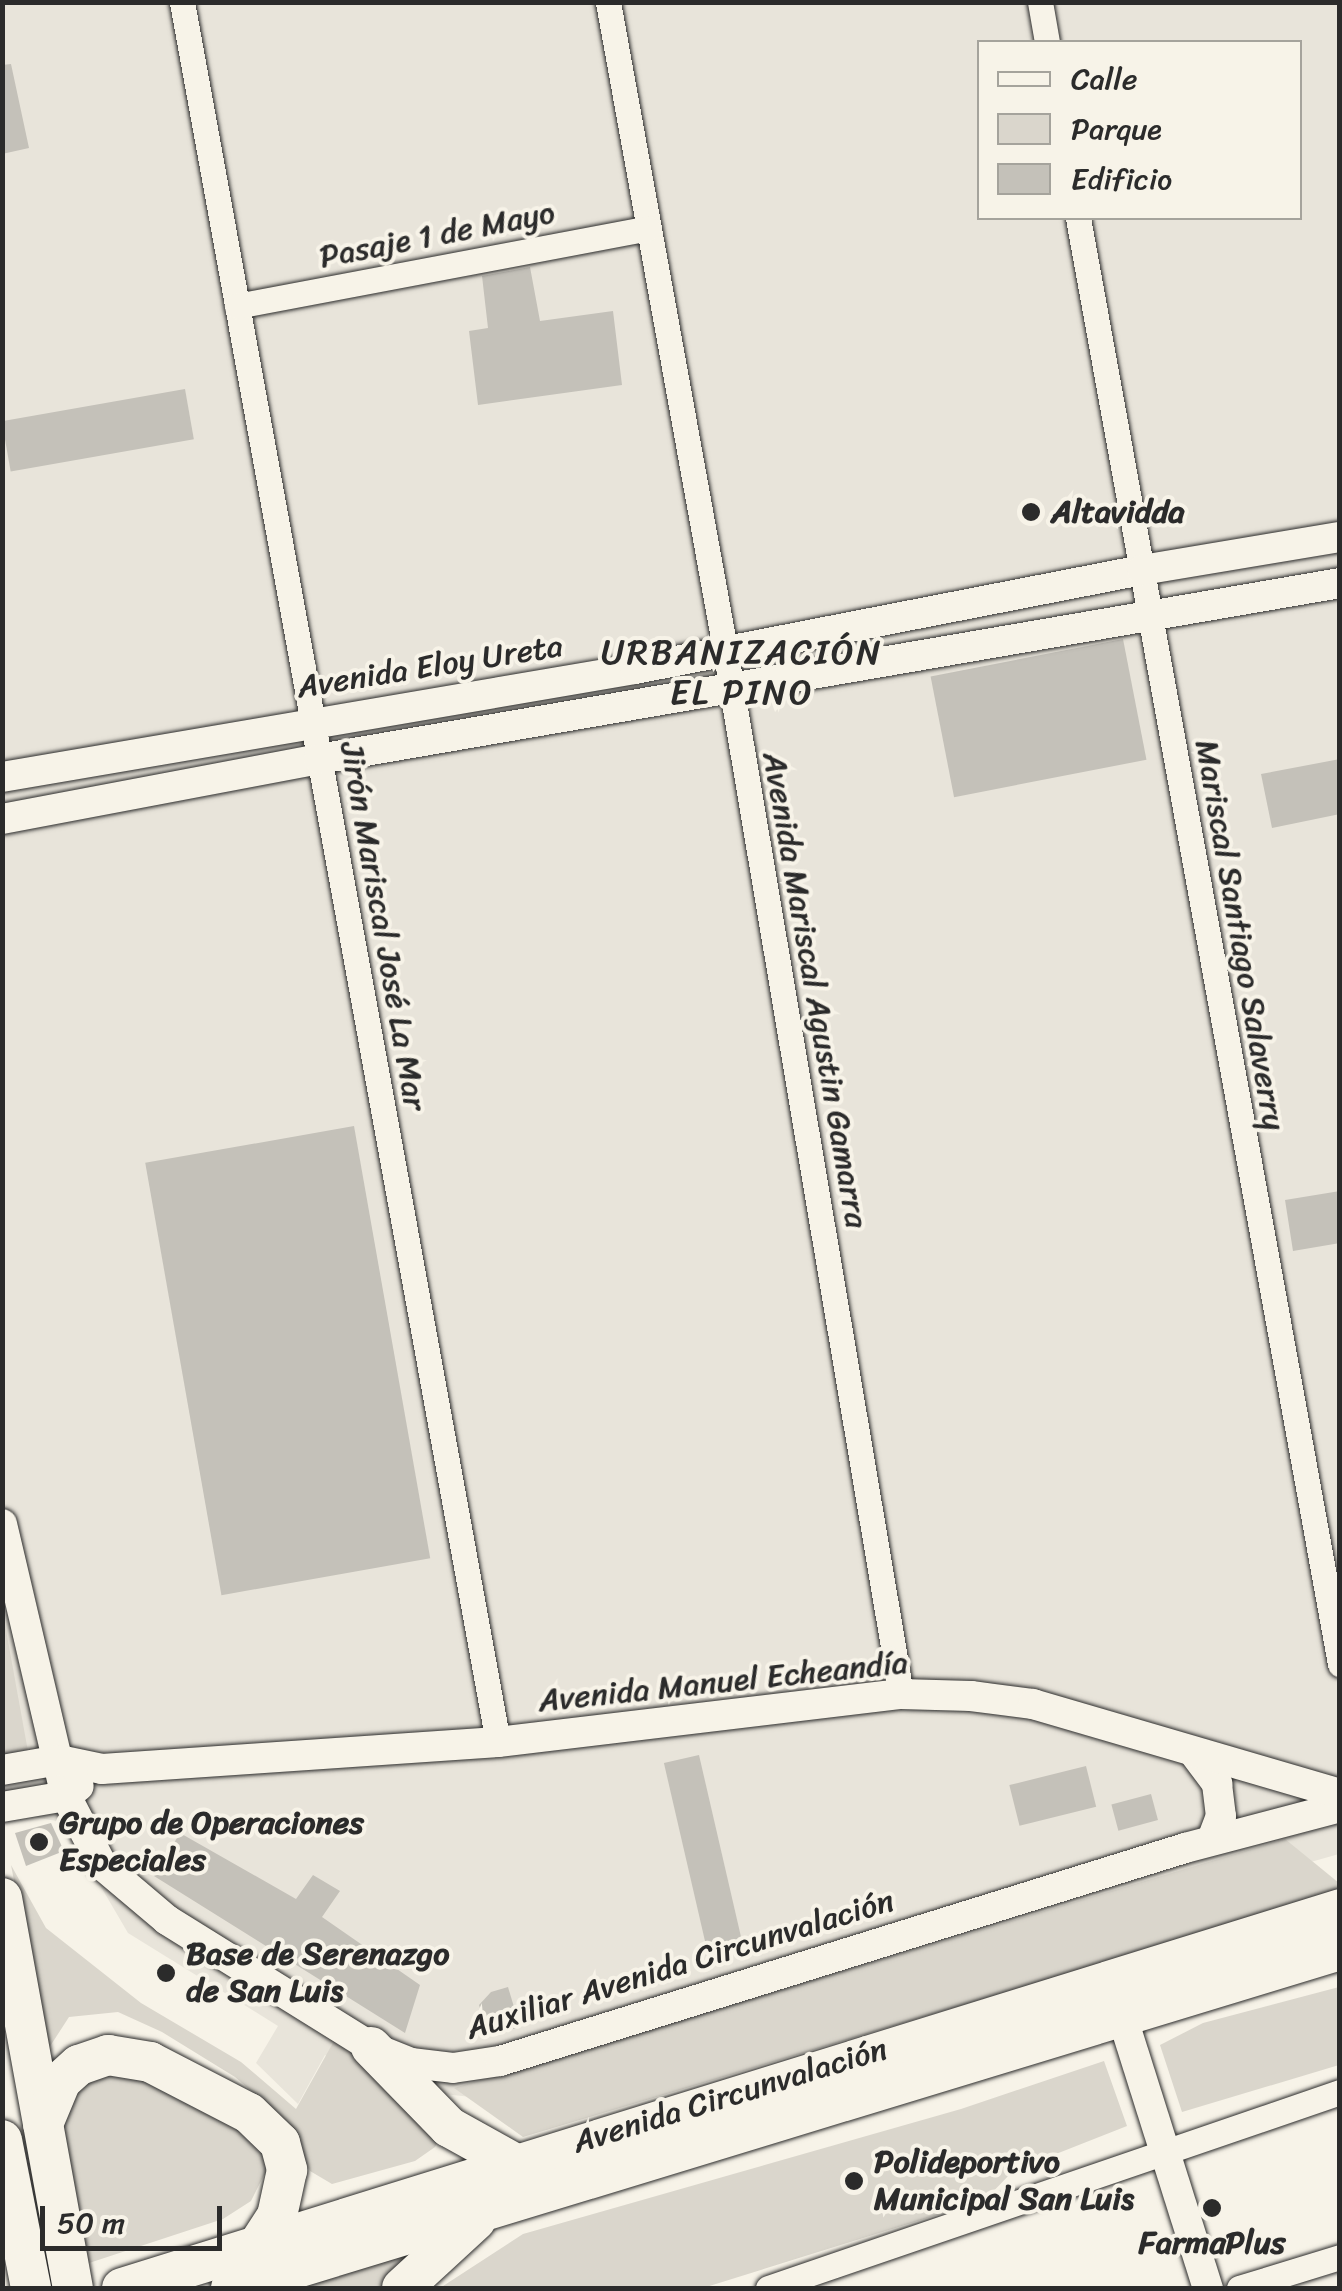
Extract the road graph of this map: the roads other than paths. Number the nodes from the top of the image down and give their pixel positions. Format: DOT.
graph roads {
  1 [pos="182,2"];
  2 [pos="608,2"];
  3 [pos="1040,2"];
  4 [pos="1047,40"];
  5 [pos="1078,220"];
  6 [pos="648,228"];
  7 [pos="237,306"];
  8 [pos="1340,537"];
  9 [pos="1142,570"];
  10 [pos="1340,583"];
  11 [pos="964,604"];
  12 [pos="1150,617"];
  13 [pos="972,648"];
  14 [pos="725,649"];
  15 [pos="635,669"];
  16 [pos="732,690"];
  17 [pos="424,702"];
  18 [pos="641,706"];
  19 [pos="312,721"];
  20 [pos="430,741"];
  21 [pos="169,746"];
  22 [pos="319,759"];
  23 [pos="2,777"];
  24 [pos="178,786"];
  25 [pos="2,819"];
  26 [pos="2,1524"];
  27 [pos="1340,1664"];
  28 [pos="901,1694"];
  29 [pos="498,1742"];
  30 [pos="1194,1753"];
  31 [pos="50,1762"];
  32 [pos="102,1769"];
  33 [pos="2,1770"];
  34 [pos="1340,1794"];
  35 [pos="59,1797"];
  36 [pos="2,1807"];
  37 [pos="1340,1807"];
  38 [pos="1212,1840"];
  39 [pos="2,1898"];
  40 [pos="1340,1909"];
  41 [pos="1340,1950"];
  42 [pos="1115,1996"];
  43 [pos="371,2047"];
  44 [pos="1340,2092"];
  45 [pos="44,2124"];
  46 [pos="1163,2151"];
  47 [pos="4,2157"];
  48 [pos="514,2163"];
  49 [pos="504,2202"];
  50 [pos="259,2244"];
  51 [pos="1340,2257"];
  52 [pos="32,2288"];
  53 [pos="73,2288"];
  54 [pos="123,2288"];
  55 [pos="233,2288"];
  56 [pos="402,2288"];
  57 [pos="768,2288"];
  58 [pos="1208,2288"];
  59 [pos="1239,2288"];
  1 -- 7 [label="street, Jirón Mariscal José La Mar"];
  2 -- 6 [label="street, Avenida Mariscal Agustin Gamarra"];
  3 -- 4 [label="street"];
  5 -- 9 [label="street, Mariscal Santiago Salaverry"];
  6 -- 7 [label="street, Pasaje 1 de Mayo"];
  6 -- 14 [label="street, Avenida Mariscal Agustin Gamarra"];
  7 -- 19 [label="street, Jirón Mariscal José La Mar"];
  8 -- 9 [label="street, Avenida Eloy Ureta"];
  9 -- 11 [label="street, Avenida Eloy Ureta"];
  9 -- 12 [label="street, Mariscal Santiago Salaverry"];
  10 -- 12 [label="street"];
  11 -- 13 [label="street"];
  11 -- 14 [label="street, Avenida Eloy Ureta"];
  12 -- 13 [label="street"];
  12 -- 27 [label="street, Mariscal Santiago Salaverry"];
  13 -- 16 [label="street"];
  14 -- 15 [label="street, Avenida Eloy Ureta"];
  14 -- 16 [label="street, Avenida Mariscal Agustin Gamarra"];
  15 -- 17 [label="street, Avenida Eloy Ureta"];
  15 -- 18 [label="street"];
  16 -- 18 [label="street"];
  16 -- 28 [label="street, Avenida Mariscal Agustin Gamarra"];
  17 -- 19 [label="street, Avenida Eloy Ureta"];
  17 -- 20 [label="street"];
  18 -- 20 [label="street"];
  19 -- 21 [label="street, Avenida Eloy Ureta"];
  19 -- 22 [label="street, Jirón Mariscal José La Mar"];
  20 -- 22 [label="street"];
  21 -- 23 [label="street, Avenida Eloy Ureta"];
  21 -- 24 [label="street"];
  22 -- 24 [label="street"];
  22 -- 29 [label="street, Jirón Mariscal José La Mar"];
  24 -- 25 [label="street"];
  26 -- 31 [label="street, Auxiliar Avenida Circunvalación"];
  28 -- 29 [label="street, Avenida Manuel Echeandía"];
  28 -- 30 [label="street, Avenida Manuel Echeandía"];
  29 -- 32 [label="street, Avenida Manuel Echeandía"];
  30 -- 34 [label="street, Avenida Manuel Echeandía"];
  30 -- 38 [label="street"];
  31 -- 32 [label="street, Avenida Manuel Echeandía"];
  31 -- 33 [label="street, Avenida Manuel Echeandía"];
  31 -- 35 [label="street, Auxiliar Avenida Circunvalación"];
  32 -- 35 [label="street"];
  35 -- 36 [label="street"];
  35 -- 43 [label="street, Auxiliar Avenida Circunvalación"];
  37 -- 38 [label="street, Auxiliar Avenida Circunvalación"];
  38 -- 43 [label="street, Auxiliar Avenida Circunvalación"];
  39 -- 45 [label="main road"];
  40 -- 42 [label="main road, Avenida Circunvalación"];
  41 -- 42 [label="main road, Avenida Circunvalación"];
  42 -- 46 [label="street"];
  42 -- 48 [label="main road, Avenida Circunvalación"];
  42 -- 49 [label="main road, Avenida Circunvalación"];
  43 -- 48 [label="main road"];
  44 -- 46 [label="street"];
  45 -- 50 [label="main road"];
  45 -- 53 [label="main road"];
  46 -- 57 [label="street"];
  46 -- 58 [label="street"];
  47 -- 52 [label="main road"];
  48 -- 50 [label="main road, Avenida Circunvalación"];
  49 -- 55 [label="main road, Avenida Circunvalación"];
  49 -- 56 [label="main road"];
  50 -- 54 [label="main road, Avenida Circunvalación"];
  51 -- 59 [label="street"];
}
